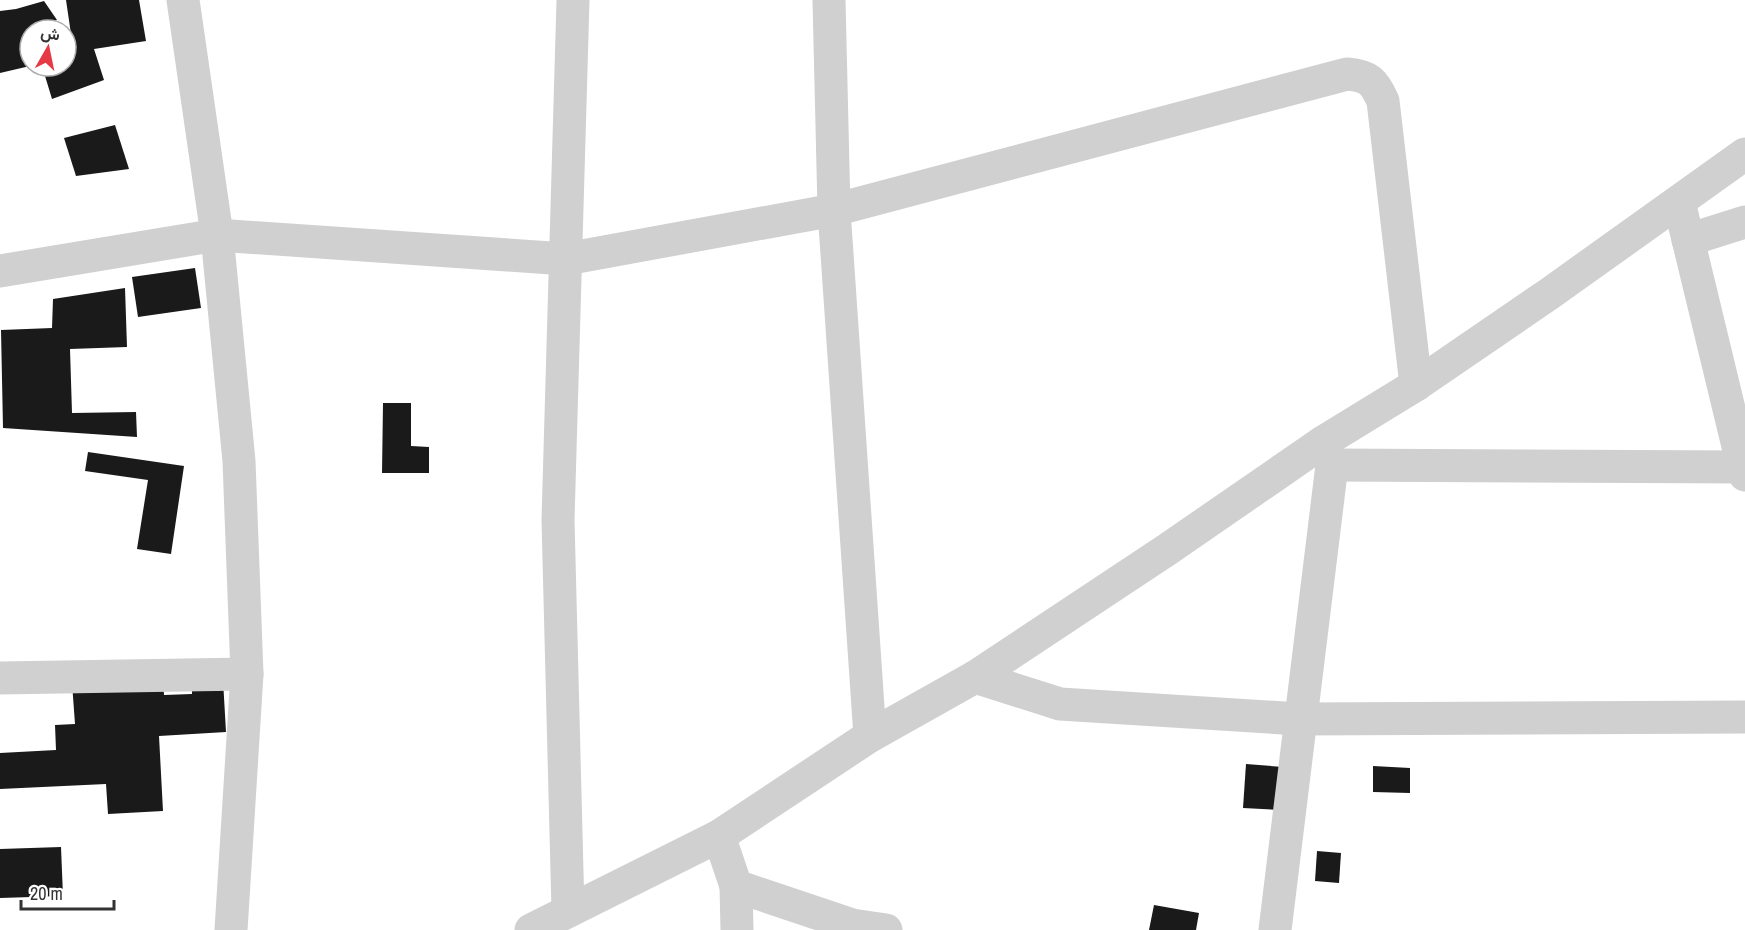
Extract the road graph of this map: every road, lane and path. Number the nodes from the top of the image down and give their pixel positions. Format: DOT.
graph roads {
  1 [pos="183,0"];
  2 [pos="573,0"];
  3 [pos="830,0"];
  4 [pos="1745,154"];
  5 [pos="1679,202"];
  6 [pos="834,210"];
  7 [pos="1745,222"];
  8 [pos="218,235"];
  9 [pos="1688,240"];
  10 [pos="566,259"];
  11 [pos="0,271"];
  12 [pos="1416,385"];
  13 [pos="1327,453"];
  14 [pos="1744,470"];
  15 [pos="247,674"];
  16 [pos="975,677"];
  17 [pos="0,678"];
  18 [pos="1745,717"];
  19 [pos="1300,718"];
  20 [pos="870,736"];
  21 [pos="719,836"];
  22 [pos="736,886"];
  23 [pos="568,911"];
  24 [pos="231,930"];
  25 [pos="531,930"];
  26 [pos="737,930"];
  27 [pos="886,930"];
  28 [pos="1275,930"];
  1 -- 8 [label="street"];
  2 -- 10 [label="street"];
  3 -- 6 [label="street"];
  4 -- 5 [label="street"];
  5 -- 9 [label="street"];
  5 -- 12 [label="street"];
  6 -- 10 [label="street"];
  6 -- 12 [label="street"];
  6 -- 20 [label="street"];
  7 -- 9 [label="street"];
  8 -- 10 [label="street"];
  8 -- 11 [label="street"];
  8 -- 15 [label="street"];
  9 -- 14 [label="street"];
  10 -- 23 [label="street"];
  12 -- 13 [label="street"];
  13 -- 14 [label="street"];
  13 -- 16 [label="street"];
  13 -- 19 [label="street"];
  15 -- 17 [label="street"];
  15 -- 24 [label="street"];
  16 -- 19 [label="street"];
  16 -- 20 [label="street"];
  18 -- 19 [label="street"];
  19 -- 28 [label="street"];
  20 -- 21 [label="street"];
  21 -- 22 [label="street"];
  21 -- 23 [label="street"];
  22 -- 26 [label="street"];
  22 -- 27 [label="street"];
  23 -- 25 [label="street"];
}
